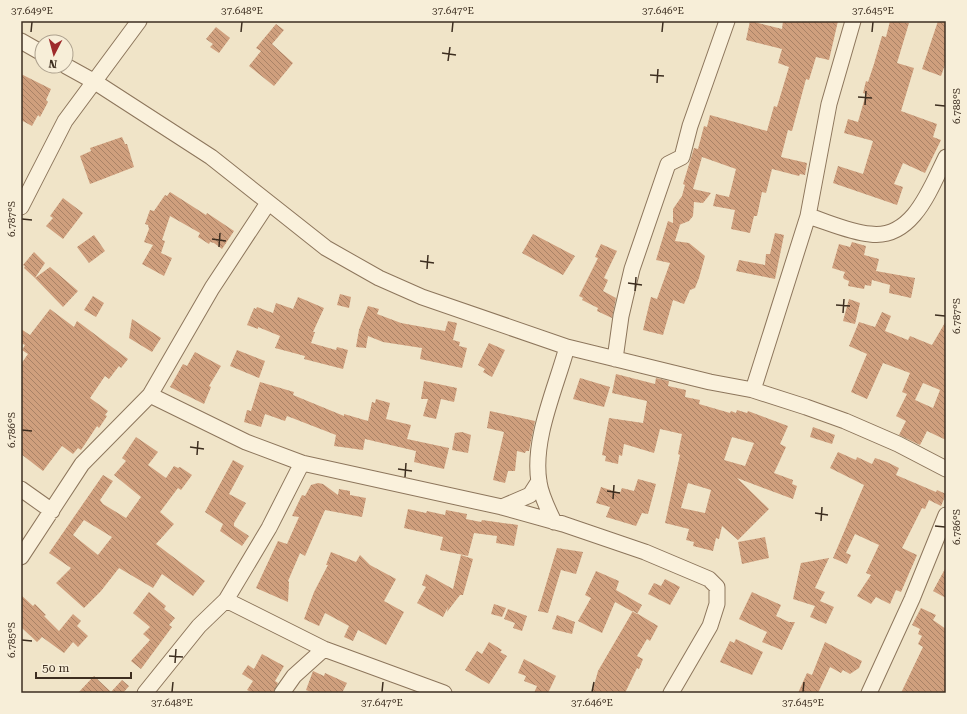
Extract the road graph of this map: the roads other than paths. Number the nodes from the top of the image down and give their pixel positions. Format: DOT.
graph roads {
  1 [pos="139,21"];
  2 [pos="727,21"];
  3 [pos="853,21"];
  4 [pos="21,41"];
  5 [pos="34,48"];
  6 [pos="74,70"];
  7 [pos="95,82"];
  8 [pos="946,157"];
  9 [pos="23,197"];
  10 [pos="268,203"];
  11 [pos="808,216"];
  12 [pos="567,347"];
  13 [pos="615,359"];
  14 [pos="753,390"];
  15 [pos="150,395"];
  16 [pos="302,463"];
  17 [pos="946,469"];
  18 [pos="539,481"];
  19 [pos="21,489"];
  20 [pos="502,507"];
  21 [pos="52,512"];
  22 [pos="946,515"];
  23 [pos="554,522"];
  24 [pos="21,557"];
  25 [pos="226,600"];
  26 [pos="324,649"];
  27 [pos="145,693"];
  28 [pos="282,693"];
  29 [pos="444,693"];
  30 [pos="671,693"];
  31 [pos="869,693"];
  1 -- 7 [label="street"];
  2 -- 13 [label="street"];
  3 -- 11 [label="street"];
  4 -- 5 [label="street"];
  6 -- 7 [label="street"];
  7 -- 9 [label="street"];
  7 -- 10 [label="street"];
  8 -- 11 [label="street"];
  10 -- 12 [label="street"];
  10 -- 15 [label="street"];
  11 -- 14 [label="street"];
  12 -- 13 [label="street"];
  12 -- 18 [label="street"];
  13 -- 14 [label="street"];
  14 -- 17 [label="street"];
  15 -- 16 [label="street"];
  15 -- 21 [label="street"];
  16 -- 20 [label="street"];
  16 -- 25 [label="street"];
  18 -- 20 [label="street"];
  18 -- 23 [label="street"];
  19 -- 21 [label="street"];
  20 -- 23 [label="street"];
  21 -- 24 [label="street"];
  22 -- 31 [label="street"];
  23 -- 30 [label="street"];
  25 -- 26 [label="street"];
  25 -- 27 [label="street"];
  26 -- 28 [label="street"];
  26 -- 29 [label="street"];
}
